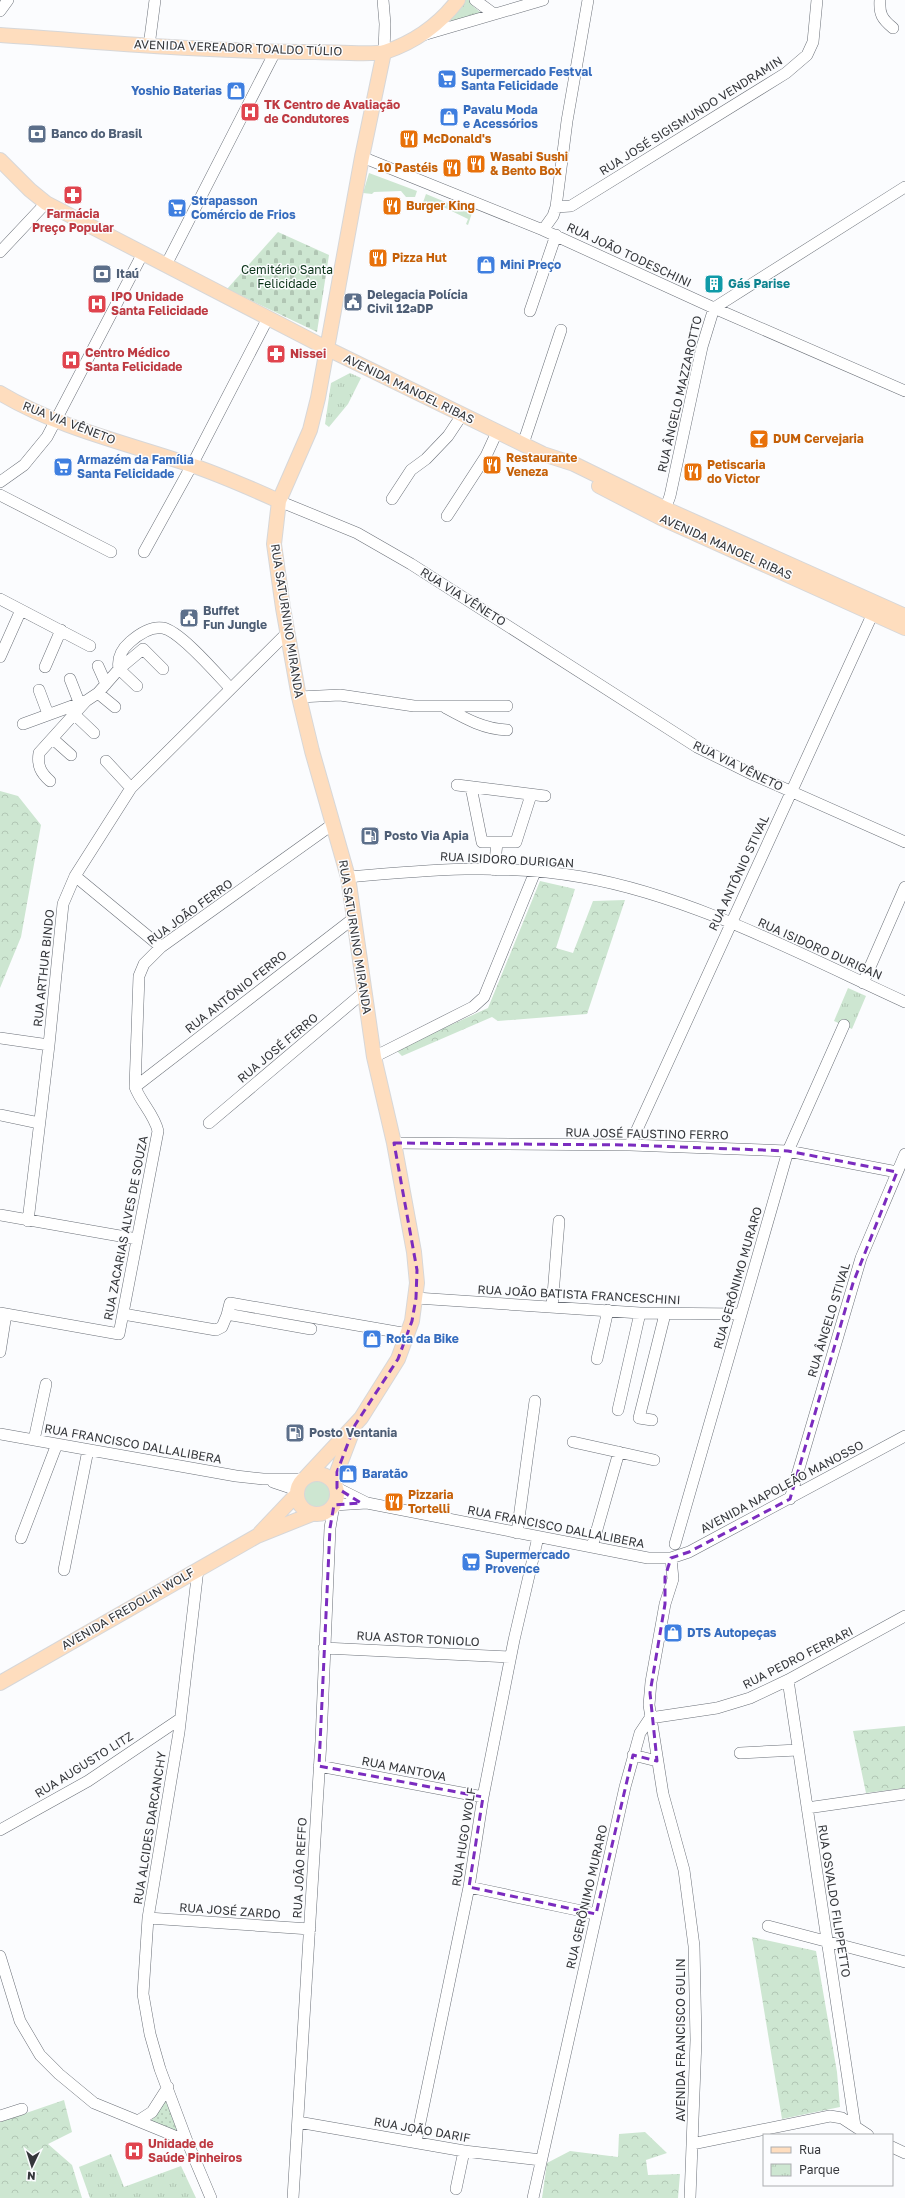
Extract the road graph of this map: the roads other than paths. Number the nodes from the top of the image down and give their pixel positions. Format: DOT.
graph roads {
  1 [pos="8,0"];
  2 [pos="155,0"];
  3 [pos="383,0"];
  4 [pos="458,0"];
  5 [pos="475,0"];
  6 [pos="543,0"];
  7 [pos="588,0"];
  8 [pos="817,0"];
  9 [pos="880,0"];
  10 [pos="0,11"];
  11 [pos="494,14"];
  12 [pos="893,28"];
  13 [pos="0,35"];
  14 [pos="420,36"];
  15 [pos="148,46"];
  16 [pos="275,52"];
  17 [pos="384,52"];
  18 [pos="362,157"];
  19 [pos="0,160"];
  20 [pos="905,187"];
  21 [pos="46,203"];
  22 [pos="556,207"];
  23 [pos="543,230"];
  24 [pos="556,235"];
  25 [pos="0,252"];
  26 [pos="143,253"];
  27 [pos="166,265"];
  28 [pos="714,308"];
  29 [pos="530,311"];
  30 [pos="268,318"];
  31 [pos="561,330"];
  32 [pos="328,349"];
  33 [pos="905,391"];
  34 [pos="0,393"];
  35 [pos="462,415"];
  36 [pos="57,421"];
  37 [pos="498,432"];
  38 [pos="523,444"];
  39 [pos="192,465"];
  40 [pos="0,482"];
  41 [pos="0,495"];
  42 [pos="392,499"];
  43 [pos="279,501"];
  44 [pos="664,514"];
  45 [pos="447,516"];
  46 [pos="111,552"];
  47 [pos="144,552"];
  48 [pos="0,599"];
  49 [pos="21,610"];
  50 [pos="873,613"];
  51 [pos="905,616"];
  52 [pos="905,628"];
  53 [pos="61,630"];
  54 [pos="288,632"];
  55 [pos="90,646"];
  56 [pos="0,657"];
  57 [pos="45,666"];
  58 [pos="98,666"];
  59 [pos="119,669"];
  60 [pos="163,669"];
  61 [pos="70,679"];
  62 [pos="106,684"];
  63 [pos="137,686"];
  64 [pos="230,688"];
  65 [pos="39,690"];
  66 [pos="98,692"];
  67 [pos="299,698"];
  68 [pos="82,702"];
  69 [pos="507,706"];
  70 [pos="115,707"];
  71 [pos="443,707"];
  72 [pos="48,714"];
  73 [pos="74,714"];
  74 [pos="23,724"];
  75 [pos="507,730"];
  76 [pos="94,733"];
  77 [pos="53,739"];
  78 [pos="71,755"];
  79 [pos="106,761"];
  80 [pos="50,781"];
  81 [pos="457,785"];
  82 [pos="472,787"];
  83 [pos="131,788"];
  84 [pos="790,791"];
  85 [pos="531,795"];
  86 [pos="545,796"];
  87 [pos="333,824"];
  88 [pos="905,842"];
  89 [pos="497,843"];
  90 [pos="494,870"];
  91 [pos="536,872"];
  92 [pos="75,876"];
  93 [pos="348,876"];
  94 [pos="905,887"];
  95 [pos="354,918"];
  96 [pos="730,923"];
  97 [pos="161,947"];
  98 [pos="863,983"];
  99 [pos="364,992"];
  100 [pos="905,1002"];
  101 [pos="844,1025"];
  102 [pos="0,1038"];
  103 [pos="49,1045"];
  104 [pos="374,1057"];
  105 [pos="135,1087"];
  106 [pos="0,1115"];
  107 [pos="39,1123"];
  108 [pos="208,1123"];
  109 [pos="394,1143"];
  110 [pos="630,1145"];
  111 [pos="788,1151"];
  112 [pos="905,1154"];
  113 [pos="897,1172"];
  114 [pos="0,1215"];
  115 [pos="28,1221"];
  116 [pos="559,1221"];
  117 [pos="137,1239"];
  118 [pos="416,1298"];
  119 [pos="552,1307"];
  120 [pos="608,1310"];
  121 [pos="640,1312"];
  122 [pos="3,1314"];
  123 [pos="123,1314"];
  124 [pos="665,1314"];
  125 [pos="741,1314"];
  126 [pos="227,1316"];
  127 [pos="311,1329"];
  128 [pos="408,1334"];
  129 [pos="0,1352"];
  130 [pos="597,1359"];
  131 [pos="46,1384"];
  132 [pos="535,1401"];
  133 [pos="618,1410"];
  134 [pos="652,1420"];
  135 [pos="355,1425"];
  136 [pos="0,1434"];
  137 [pos="905,1436"];
  138 [pos="34,1440"];
  139 [pos="573,1442"];
  140 [pos="57,1444"];
  141 [pos="88,1450"];
  142 [pos="619,1452"];
  143 [pos="654,1460"];
  144 [pos="301,1485"];
  145 [pos="336,1486"];
  146 [pos="790,1499"];
  147 [pos="367,1503"];
  148 [pos="324,1511"];
  149 [pos="517,1533"];
  150 [pos="257,1536"];
  151 [pos="538,1537"];
  152 [pos="21,1538"];
  153 [pos="675,1544"];
  154 [pos="592,1547"];
  155 [pos="671,1558"];
  156 [pos="198,1569"];
  157 [pos="64,1570"];
  158 [pos="905,1616"];
  159 [pos="324,1648"];
  160 [pos="510,1657"];
  161 [pos="788,1680"];
  162 [pos="0,1683"];
  163 [pos="650,1718"];
  164 [pos="180,1719"];
  165 [pos="798,1750"];
  166 [pos="740,1753"];
  167 [pos="633,1755"];
  168 [pos="657,1761"];
  169 [pos="320,1766"];
  170 [pos="905,1794"];
  171 [pos="483,1797"];
  172 [pos="807,1808"];
  173 [pos="0,1830"];
  174 [pos="470,1886"];
  175 [pos="596,1914"];
  176 [pos="148,1918"];
  177 [pos="768,1926"];
  178 [pos="310,1929"];
  179 [pos="827,1942"];
  180 [pos="0,1956"];
  181 [pos="905,1962"];
  182 [pos="168,2087"];
  183 [pos="22,2109"];
  184 [pos="0,2116"];
  185 [pos="138,2121"];
  186 [pos="298,2122"];
  187 [pos="855,2126"];
  188 [pos="867,2134"];
  189 [pos="187,2141"];
  190 [pos="416,2142"];
  191 [pos="692,2144"];
  192 [pos="893,2147"];
  193 [pos="464,2151"];
  194 [pos="905,2153"];
  195 [pos="541,2160"];
  196 [pos="456,2190"];
  197 [pos="211,2198"];
  198 [pos="293,2198"];
  199 [pos="533,2198"];
  200 [pos="690,2198"];
  1 -- 10 [label="street"];
  2 -- 15 [label="street"];
  3 -- 17 [label="street"];
  4 -- 14 [label="main road, AVENIDA VEREADOR TOALDO TÚLIO"];
  5 -- 11 [label="street"];
  6 -- 11 [label="street"];
  7 -- 22 [label="street"];
  8 -- 22 [label="street, RUA JOSÉ SIGISMUNDO VENDRAMIN"];
  9 -- 12 [label="street"];
  11 -- 14 [label="street"];
  13 -- 15 [label="main road, AVENIDA VEREADOR TOALDO TÚLIO"];
  14 -- 17 [label="main road, AVENIDA VEREADOR TOALDO TÚLIO"];
  15 -- 16 [label="main road, AVENIDA VEREADOR TOALDO TÚLIO"];
  16 -- 17 [label="main road, AVENIDA VEREADOR TOALDO TÚLIO"];
  16 -- 27 [label="street"];
  17 -- 18 [label="main road, RUA SATURNINO MIRANDA"];
  18 -- 23 [label="street, RUA JOÃO TODESCHINI"];
  18 -- 32 [label="main road, RUA SATURNINO MIRANDA"];
  19 -- 21 [label="main road, AVENIDA MANOEL RIBAS"];
  20 -- 28 [label="street, RUA ÂNGELO MAZZAROTTO"];
  21 -- 25 [label="street"];
  21 -- 26 [label="main road, AVENIDA MANOEL RIBAS"];
  22 -- 23 [label="street"];
  23 -- 24 [label="street, RUA JOÃO TODESCHINI"];
  24 -- 28 [label="street, RUA JOÃO TODESCHINI"];
  24 -- 29 [label="street"];
  26 -- 27 [label="main road, AVENIDA MANOEL RIBAS"];
  26 -- 36 [label="street"];
  27 -- 30 [label="main road, AVENIDA MANOEL RIBAS"];
  28 -- 33 [label="street, RUA JOÃO TODESCHINI"];
  28 -- 44 [label="street, RUA ÂNGELO MAZZAROTTO"];
  30 -- 32 [label="main road, AVENIDA MANOEL RIBAS"];
  30 -- 39 [label="street"];
  31 -- 38 [label="street"];
  32 -- 35 [label="main road, AVENIDA MANOEL RIBAS"];
  32 -- 43 [label="main road, RUA SATURNINO MIRANDA"];
  34 -- 36 [label="main road, RUA VIA VÊNETO"];
  35 -- 37 [label="main road, AVENIDA MANOEL RIBAS"];
  35 -- 42 [label="street"];
  36 -- 39 [label="main road, RUA VIA VÊNETO"];
  36 -- 40 [label="street"];
  37 -- 38 [label="main road, AVENIDA MANOEL RIBAS"];
  37 -- 45 [label="street"];
  38 -- 44 [label="main road, AVENIDA MANOEL RIBAS"];
  39 -- 43 [label="main road, RUA VIA VÊNETO"];
  39 -- 47 [label="street"];
  41 -- 46 [label="street"];
  43 -- 54 [label="main road, RUA SATURNINO MIRANDA"];
  43 -- 84 [label="street, RUA VIA VÊNETO"];
  44 -- 50 [label="main road, AVENIDA MANOEL RIBAS"];
  44 -- 51 [label="main road, AVENIDA MANOEL RIBAS"];
  48 -- 49 [label="street"];
  49 -- 53 [label="street"];
  49 -- 56 [label="street"];
  50 -- 52 [label="main road, AVENIDA MANOEL RIBAS"];
  50 -- 84 [label="street, RUA ANTÔNIO STIVAL"];
  53 -- 55 [label="street"];
  53 -- 57 [label="street"];
  54 -- 64 [label="street, RUA ARTHUR BINDO"];
  54 -- 67 [label="main road, RUA SATURNINO MIRANDA"];
  58 -- 62 [label="street"];
  59 -- 60 [label="street"];
  59 -- 62 [label="street"];
  59 -- 63 [label="street"];
  59 -- 64 [label="street"];
  61 -- 68 [label="street"];
  62 -- 66 [label="street"];
  64 -- 83 [label="street, RUA ARTHUR BINDO"];
  65 -- 72 [label="street"];
  66 -- 68 [label="street"];
  66 -- 70 [label="street"];
  67 -- 71 [label="street"];
  67 -- 87 [label="main road, RUA SATURNINO MIRANDA"];
  68 -- 72 [label="street"];
  68 -- 73 [label="street"];
  69 -- 71 [label="street"];
  71 -- 75 [label="street"];
  72 -- 74 [label="street"];
  73 -- 76 [label="street"];
  73 -- 77 [label="street"];
  77 -- 78 [label="street"];
  77 -- 80 [label="street"];
  79 -- 83 [label="street"];
  81 -- 82 [label="street"];
  82 -- 85 [label="street"];
  82 -- 89 [label="street"];
  83 -- 92 [label="street, RUA ARTHUR BINDO"];
  84 -- 88 [label="street, RUA VIA VÊNETO"];
  84 -- 96 [label="street, RUA ANTÔNIO STIVAL"];
  85 -- 86 [label="street"];
  85 -- 89 [label="street"];
  87 -- 93 [label="main road, RUA SATURNINO MIRANDA"];
  87 -- 97 [label="street, RUA JOÃO FERRO"];
  89 -- 90 [label="street"];
  90 -- 91 [label="street, RUA ISIDORO DURIGAN"];
  90 -- 93 [label="street, RUA ISIDORO DURIGAN"];
  91 -- 96 [label="street, RUA ISIDORO DURIGAN"];
  91 -- 104 [label="street"];
  92 -- 97 [label="street"];
  92 -- 103 [label="street, RUA ARTHUR BINDO"];
  93 -- 95 [label="main road, RUA SATURNINO MIRANDA"];
  94 -- 98 [label="street"];
  95 -- 99 [label="main road, RUA SATURNINO MIRANDA"];
  95 -- 105 [label="street, RUA ANTÔNIO FERRO"];
  96 -- 98 [label="street, RUA ISIDORO DURIGAN"];
  96 -- 110 [label="street, RUA ANTÔNIO STIVAL"];
  97 -- 105 [label="street, RUA JOÃO FERRO"];
  98 -- 100 [label="street, RUA ISIDORO DURIGAN"];
  99 -- 104 [label="main road, RUA SATURNINO MIRANDA"];
  99 -- 108 [label="street, RUA JOSÉ FERRO"];
  101 -- 111 [label="street, RUA GERÔNIMO MURARO"];
  102 -- 103 [label="street"];
  103 -- 107 [label="street, RUA ARTHUR BINDO"];
  104 -- 109 [label="main road, RUA SATURNINO MIRANDA"];
  105 -- 117 [label="street, RUA ZACARIAS ALVES DE SOUZA"];
  106 -- 107 [label="street"];
  107 -- 115 [label="street, RUA ARTHUR BINDO"];
  109 -- 110 [label="street, RUA JOSÉ FAUSTINO FERRO"];
  109 -- 118 [label="main road, RUA SATURNINO MIRANDA"];
  110 -- 111 [label="street, RUA JOSÉ FAUSTINO FERRO"];
  111 -- 113 [label="street, RUA JOSÉ FAUSTINO FERRO"];
  111 -- 125 [label="street, RUA GERÔNIMO MURARO"];
  112 -- 113 [label="street, RUA ÂNGELO STIVAL"];
  113 -- 146 [label="street, RUA ÂNGELO STIVAL"];
  114 -- 115 [label="street"];
  115 -- 117 [label="street"];
  116 -- 119 [label="street"];
  117 -- 123 [label="street, RUA ZACARIAS ALVES DE SOUZA"];
  118 -- 119 [label="street, RUA JOÃO BATISTA FRANCESCHINI"];
  118 -- 128 [label="main road, RUA SATURNINO MIRANDA"];
  119 -- 120 [label="street, RUA JOÃO BATISTA FRANCESCHINI"];
  120 -- 121 [label="street, RUA JOÃO BATISTA FRANCESCHINI"];
  120 -- 130 [label="street"];
  121 -- 124 [label="street, RUA JOÃO BATISTA FRANCESCHINI"];
  121 -- 133 [label="street"];
  122 -- 123 [label="street, RUA ZACARIAS ALVES DE SOUZA"];
  122 -- 129 [label="street"];
  123 -- 126 [label="street"];
  124 -- 125 [label="street, RUA JOÃO BATISTA FRANCESCHINI"];
  124 -- 134 [label="street"];
  125 -- 153 [label="street, RUA GERÔNIMO MURARO"];
  126 -- 127 [label="street"];
  126 -- 128 [label="street"];
  128 -- 135 [label="main road, RUA SATURNINO MIRANDA"];
  131 -- 138 [label="street"];
  132 -- 149 [label="street"];
  135 -- 144 [label="main road, RUA SATURNINO MIRANDA"];
  135 -- 145 [label="main road, RUA SATURNINO MIRANDA"];
  136 -- 138 [label="street, RUA FRANCISCO DALLALIBERA"];
  137 -- 146 [label="street, AVENIDA NAPOLEÃO MANOSSO"];
  138 -- 140 [label="street, RUA FRANCISCO DALLALIBERA"];
  139 -- 142 [label="street"];
  140 -- 141 [label="street, RUA FRANCISCO DALLALIBERA"];
  140 -- 152 [label="street"];
  141 -- 144 [label="street, RUA FRANCISCO DALLALIBERA"];
  141 -- 157 [label="street"];
  142 -- 143 [label="street"];
  142 -- 154 [label="street"];
  144 -- 145 [label="main road"];
  144 -- 148 [label="main road"];
  144 -- 150 [label="main road, AVENIDA FREDOLIN WOLF"];
  145 -- 147 [label="street, RUA FRANCISCO DALLALIBERA"];
  145 -- 148 [label="main road"];
  146 -- 155 [label="street, AVENIDA NAPOLEÃO MANOSSO"];
  147 -- 148 [label="street, RUA FRANCISCO DALLALIBERA"];
  147 -- 149 [label="street, RUA FRANCISCO DALLALIBERA"];
  148 -- 150 [label="main road, AVENIDA FREDOLIN WOLF"];
  148 -- 159 [label="street, RUA JOÃO REFFO"];
  149 -- 151 [label="street, RUA FRANCISCO DALLALIBERA"];
  150 -- 156 [label="main road, AVENIDA FREDOLIN WOLF"];
  151 -- 154 [label="street, RUA FRANCISCO DALLALIBERA"];
  151 -- 160 [label="street, RUA HUGO WOLF"];
  154 -- 155 [label="street, RUA FRANCISCO DALLALIBERA"];
  155 -- 163 [label="street"];
  156 -- 162 [label="main road, AVENIDA FREDOLIN WOLF"];
  156 -- 164 [label="street, RUA ALCIDES DARCANCHY"];
  158 -- 161 [label="street, RUA PEDRO FERRARI"];
  159 -- 160 [label="street, RUA ASTOR TONIOLO"];
  159 -- 169 [label="street, RUA JOÃO REFFO"];
  160 -- 171 [label="street, RUA HUGO WOLF"];
  161 -- 163 [label="street, RUA PEDRO FERRARI"];
  161 -- 165 [label="street, RUA OSVALDO FILIPPETTO"];
  163 -- 167 [label="street, RUA GERÔNIMO MURARO"];
  163 -- 168 [label="street, AVENIDA FRANCISCO GULIN"];
  164 -- 173 [label="street, RUA AUGUSTO LITZ"];
  164 -- 176 [label="street, RUA ALCIDES DARCANCHY"];
  165 -- 166 [label="street"];
  165 -- 172 [label="street, RUA OSVALDO FILIPPETTO"];
  167 -- 168 [label="street"];
  167 -- 175 [label="street, RUA GERÔNIMO MURARO"];
  168 -- 191 [label="street, AVENIDA FRANCISCO GULIN"];
  169 -- 171 [label="street, RUA MANTOVA"];
  169 -- 178 [label="street, RUA JOÃO REFFO"];
  170 -- 172 [label="street"];
  171 -- 174 [label="street, RUA HUGO WOLF"];
  172 -- 179 [label="street, RUA OSVALDO FILIPPETTO"];
  174 -- 175 [label="street"];
  174 -- 190 [label="street, RUA HUGO WOLF"];
  175 -- 195 [label="street, RUA GERÔNIMO MURARO"];
  176 -- 178 [label="street, RUA JOSÉ ZARDO"];
  176 -- 182 [label="street, RUA ALCIDES DARCANCHY"];
  177 -- 179 [label="street"];
  178 -- 186 [label="street, RUA JOÃO REFFO"];
  179 -- 181 [label="street"];
  179 -- 187 [label="street, RUA OSVALDO FILIPPETTO"];
  180 -- 185 [label="street"];
  182 -- 185 [label="street"];
  182 -- 189 [label="street, RUA ALCIDES DARCANCHY"];
  183 -- 184 [label="street"];
  185 -- 189 [label="street"];
  186 -- 190 [label="street, RUA JOÃO DARIF"];
  186 -- 198 [label="street, RUA JOÃO REFFO"];
  187 -- 188 [label="street"];
  187 -- 191 [label="street"];
  189 -- 197 [label="street, RUA ALCIDES DARCANCHY"];
  190 -- 193 [label="street, RUA JOÃO DARIF"];
  191 -- 200 [label="street, AVENIDA FRANCISCO GULIN"];
  192 -- 194 [label="street"];
  193 -- 195 [label="street, RUA JOÃO DARIF"];
  193 -- 196 [label="street"];
  195 -- 199 [label="street, RUA GERÔNIMO MURARO"];
}
